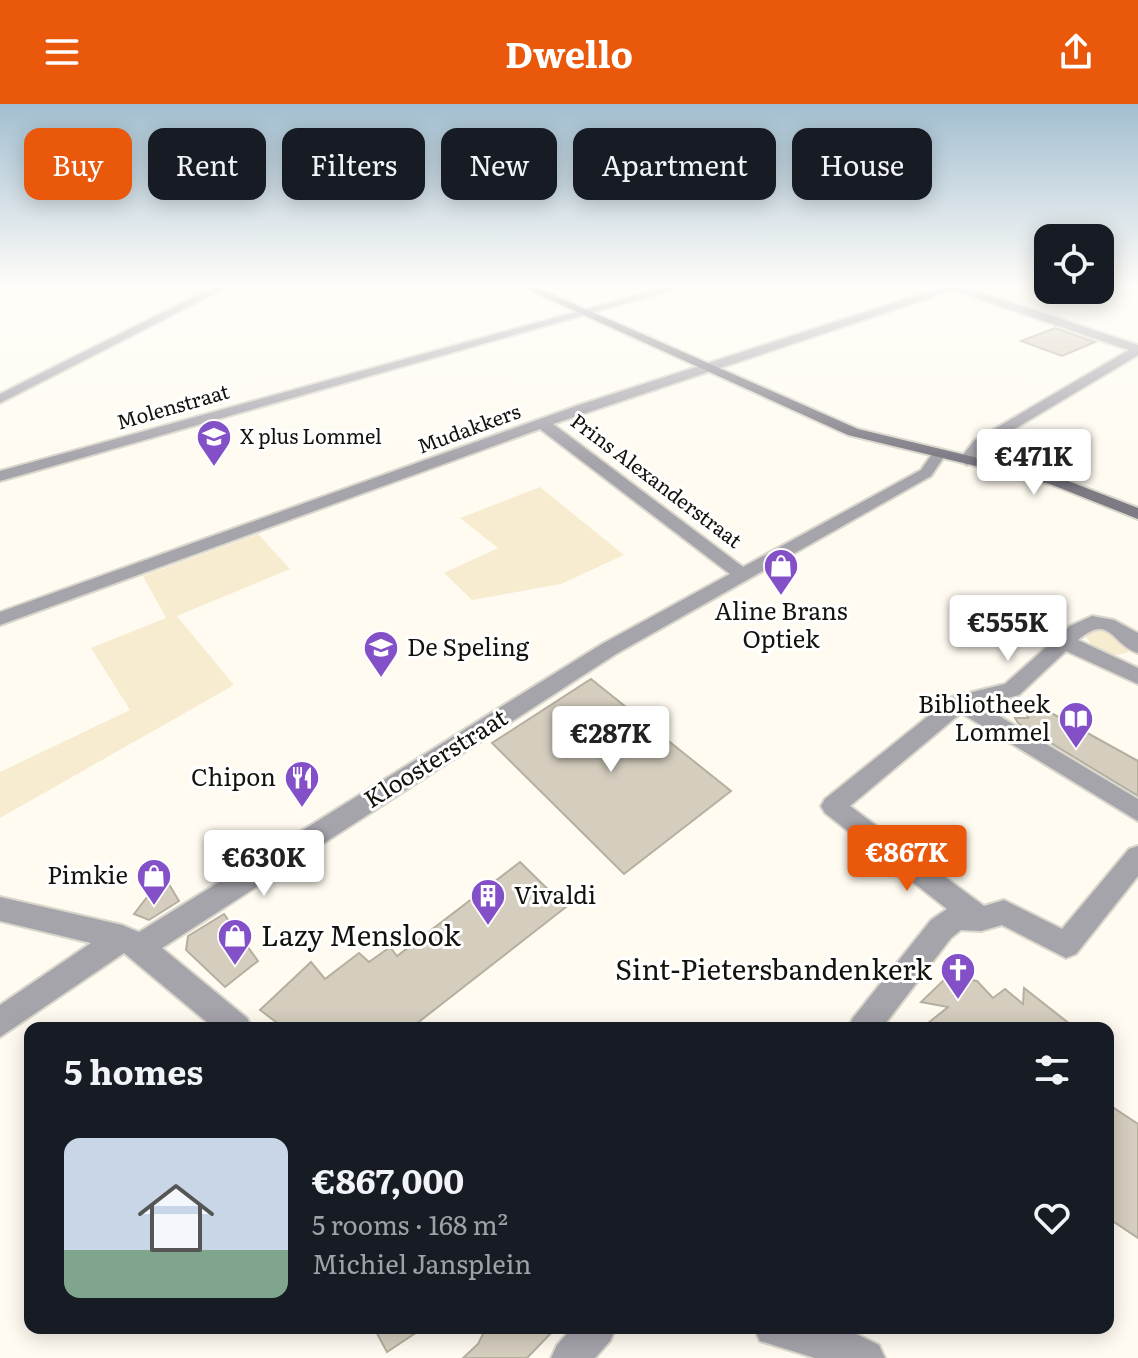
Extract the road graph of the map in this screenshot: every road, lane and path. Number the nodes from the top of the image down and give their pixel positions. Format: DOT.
graph roads {
  1 [pos="108,345"];
  2 [pos="473,345"];
  3 [pos="657,345"];
  4 [pos="777,345"];
  5 [pos="1116,345"];
  6 [pos="1137,352"];
  7 [pos="708,367"];
  8 [pos="0,399"];
  9 [pos="542,423"];
  10 [pos="939,454"];
  11 [pos="967,460"];
  12 [pos="0,476"];
  13 [pos="1138,514"];
  14 [pos="743,575"];
  15 [pos="0,619"];
  16 [pos="1064,642"];
  17 [pos="1138,646"];
  18 [pos="1138,653"];
  19 [pos="1130,673"];
  20 [pos="960,702"];
  21 [pos="1138,811"];
  22 [pos="1138,857"];
  23 [pos="0,909"];
  24 [pos="981,919"];
  25 [pos="131,943"];
  26 [pos="0,1022"];
  27 [pos="230,1022"];
  28 [pos="868,1022"];
  29 [pos="592,1334"];
  30 [pos="794,1334"];
  31 [pos="855,1352"];
  32 [pos="570,1358"];
  1 -- 8 [label="street"];
  2 -- 12 [label="street, Molenstraat"];
  3 -- 7 [label="main road"];
  4 -- 7 [label="street, Mudakkers"];
  5 -- 6 [label="street"];
  6 -- 11 [label="street"];
  7 -- 9 [label="street, Mudakkers"];
  7 -- 10 [label="main road"];
  9 -- 14 [label="street, Prins Alexanderstraat"];
  9 -- 15 [label="street, Mudakkers"];
  10 -- 11 [label="main road"];
  10 -- 14 [label="street, Kloosterstraat"];
  11 -- 13 [label="main road"];
  14 -- 25 [label="street, Kloosterstraat"];
  16 -- 17 [label="street"];
  16 -- 19 [label="street"];
  16 -- 20 [label="street"];
  18 -- 19 [label="street"];
  20 -- 21 [label="street"];
  20 -- 24 [label="street"];
  22 -- 24 [label="street"];
  23 -- 25 [label="street"];
  24 -- 28 [label="street"];
  25 -- 26 [label="street, Kloosterstraat"];
  25 -- 27 [label="street"];
  29 -- 32 [label="street"];
  30 -- 31 [label="street"];
}
